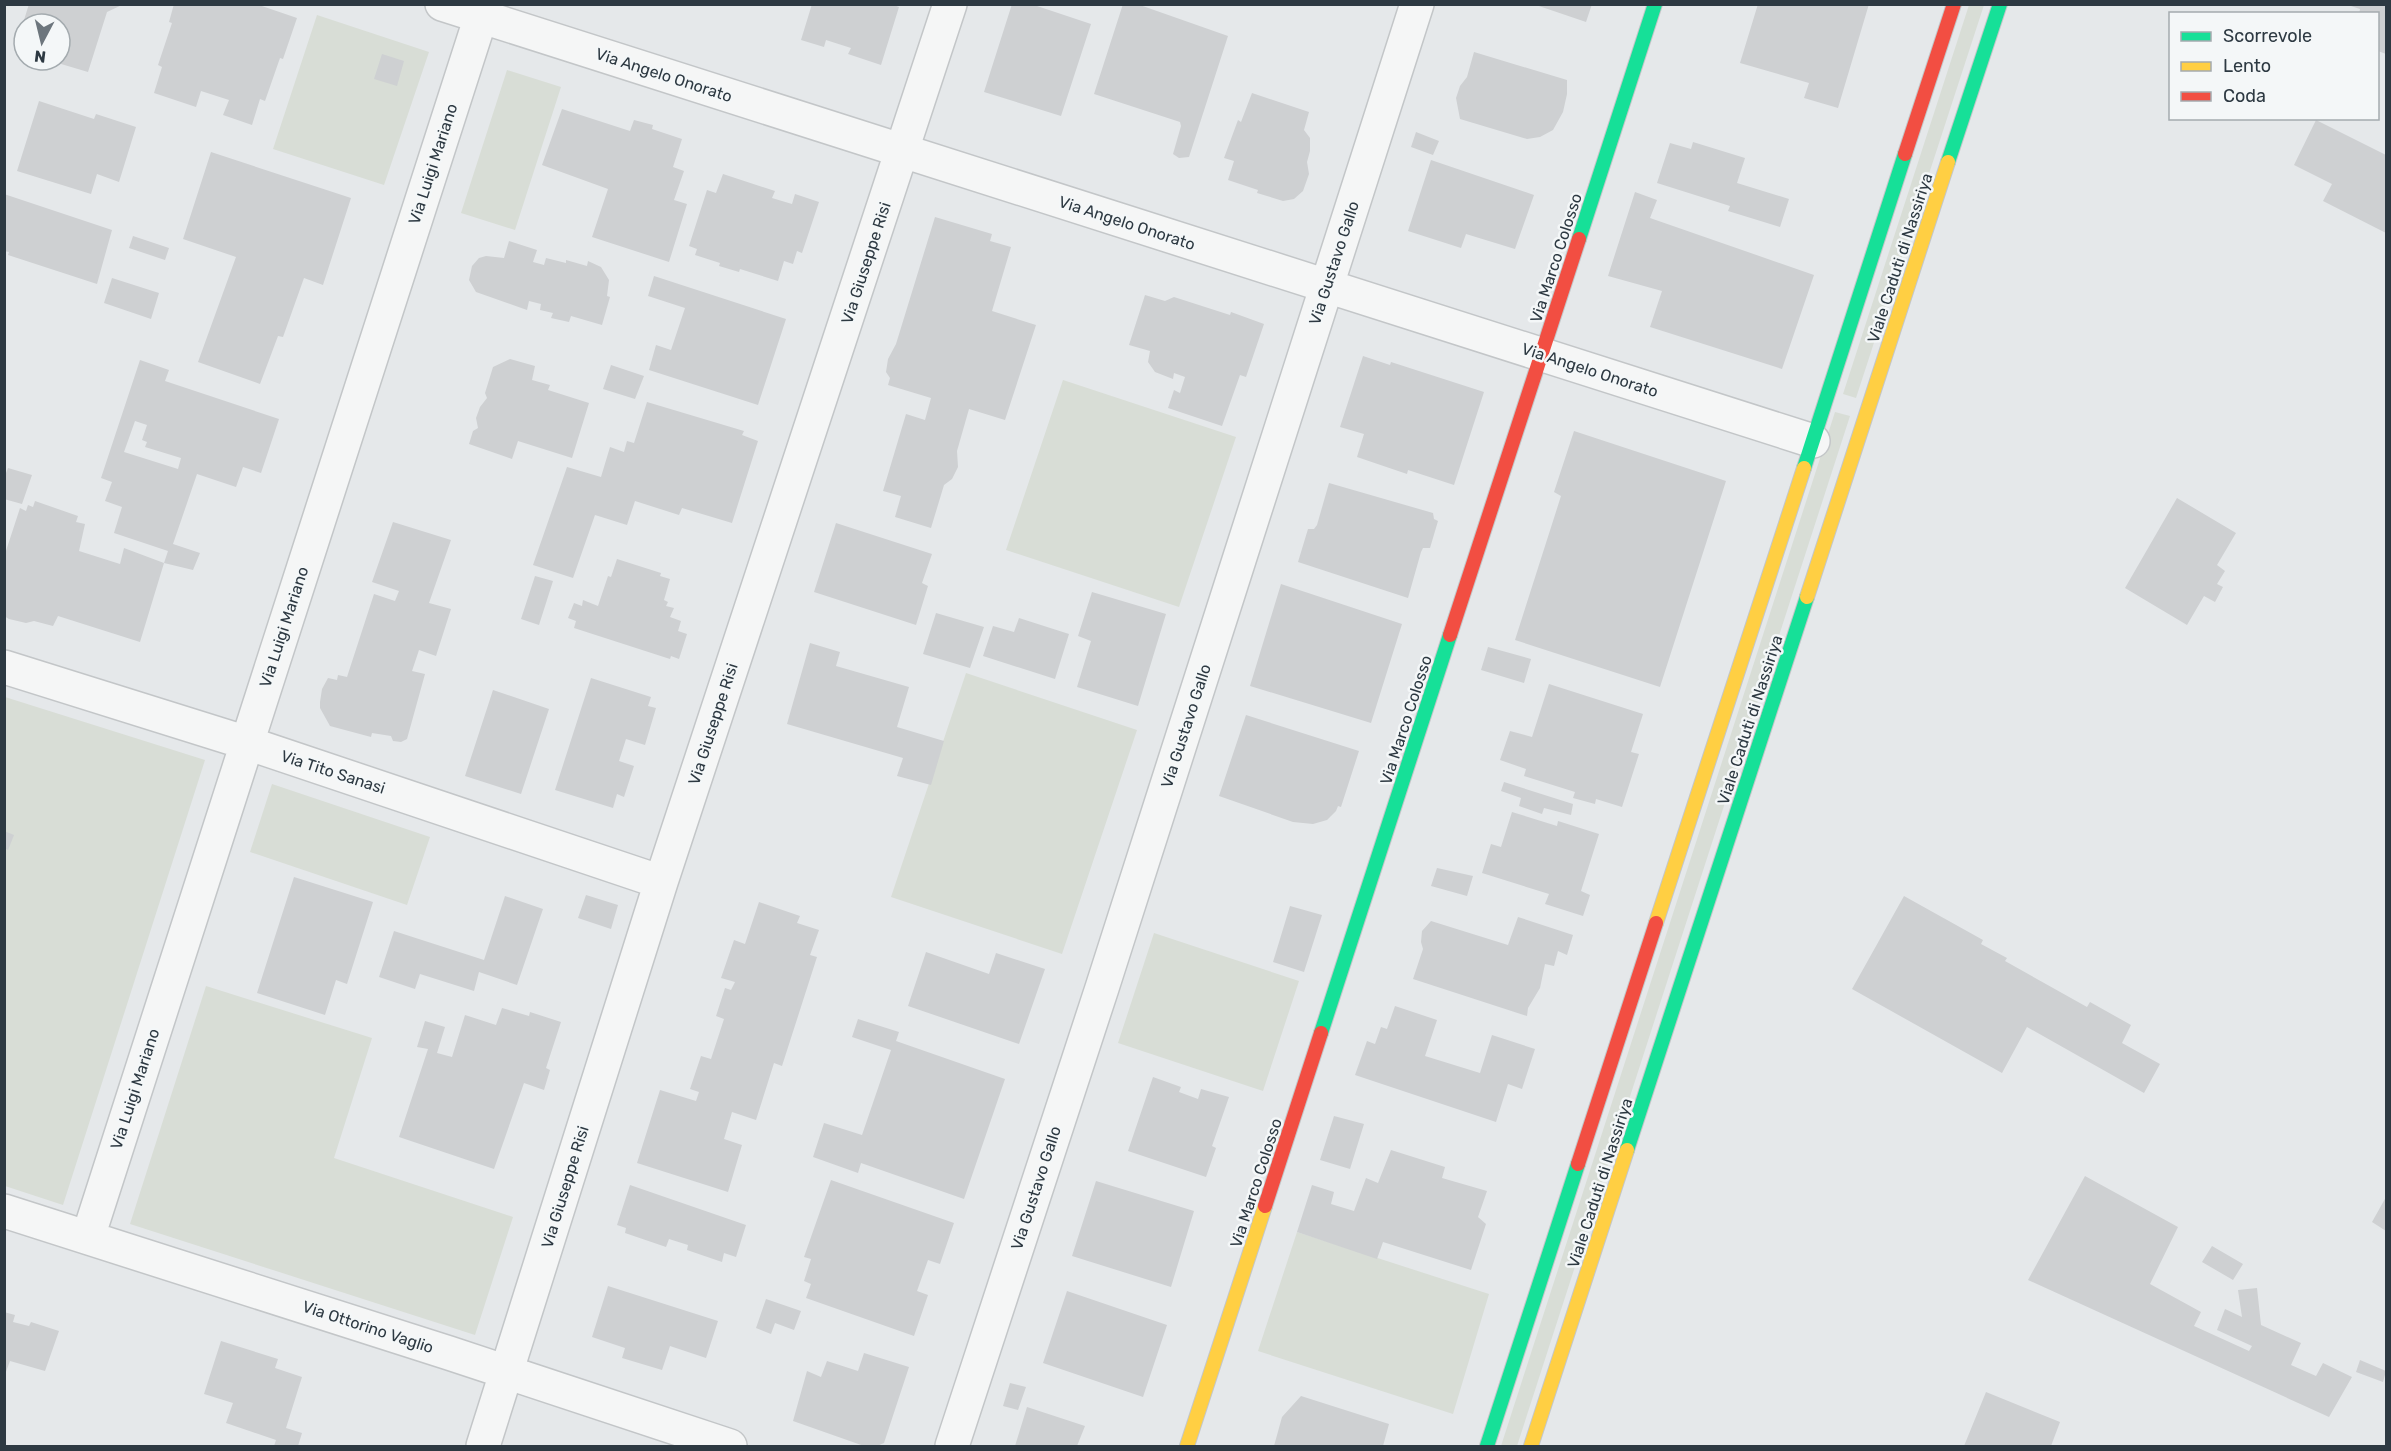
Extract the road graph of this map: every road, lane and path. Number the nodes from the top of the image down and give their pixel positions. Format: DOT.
graph roads {
  1 [pos="442,4"];
  2 [pos="950,4"];
  3 [pos="1417,4"];
  4 [pos="1655,4"];
  5 [pos="1954,4"];
  6 [pos="2000,4"];
  7 [pos="483,11"];
  8 [pos="904,151"];
  9 [pos="1327,286"];
  10 [pos="1542,354"];
  11 [pos="1813,441"];
  12 [pos="4,667"];
  13 [pos="247,744"];
  14 [pos="661,882"];
  15 [pos="4,1211"];
  16 [pos="88,1237"];
  17 [pos="507,1372"];
  18 [pos="483,1446"];
  19 [pos="730,1446"];
  20 [pos="952,1446"];
  21 [pos="1187,1446"];
  22 [pos="1487,1446"];
  23 [pos="1531,1446"];
  1 -- 7 [label="street, Via Angelo Onorato"];
  2 -- 8 [label="street, Via Giuseppe Risi"];
  3 -- 9 [label="street, Via Gustavo Gallo"];
  4 -- 10 [label="main road, Via Marco Colosso"];
  5 -- 11 [label="main road, Viale Caduti di Nassiriya"];
  6 -- 23 [label="main road, Viale Caduti di Nassiriya"];
  7 -- 8 [label="street, Via Angelo Onorato"];
  7 -- 13 [label="street, Via Luigi Mariano"];
  8 -- 9 [label="street, Via Angelo Onorato"];
  8 -- 14 [label="street, Via Giuseppe Risi"];
  9 -- 10 [label="street, Via Angelo Onorato"];
  9 -- 20 [label="street, Via Gustavo Gallo"];
  10 -- 11 [label="street, Via Angelo Onorato"];
  10 -- 21 [label="main road, Via Marco Colosso"];
  11 -- 22 [label="main road, Viale Caduti di Nassiriya"];
  12 -- 13 [label="street, Via Tito Sanasi"];
  13 -- 14 [label="street, Via Tito Sanasi"];
  13 -- 16 [label="street, Via Luigi Mariano"];
  14 -- 17 [label="street, Via Giuseppe Risi"];
  15 -- 16 [label="street, Via Ottorino Vaglio"];
  16 -- 17 [label="street, Via Ottorino Vaglio"];
  17 -- 18 [label="street, Via Giuseppe Risi"];
  17 -- 19 [label="street, Via Ottorino Vaglio"];
}
